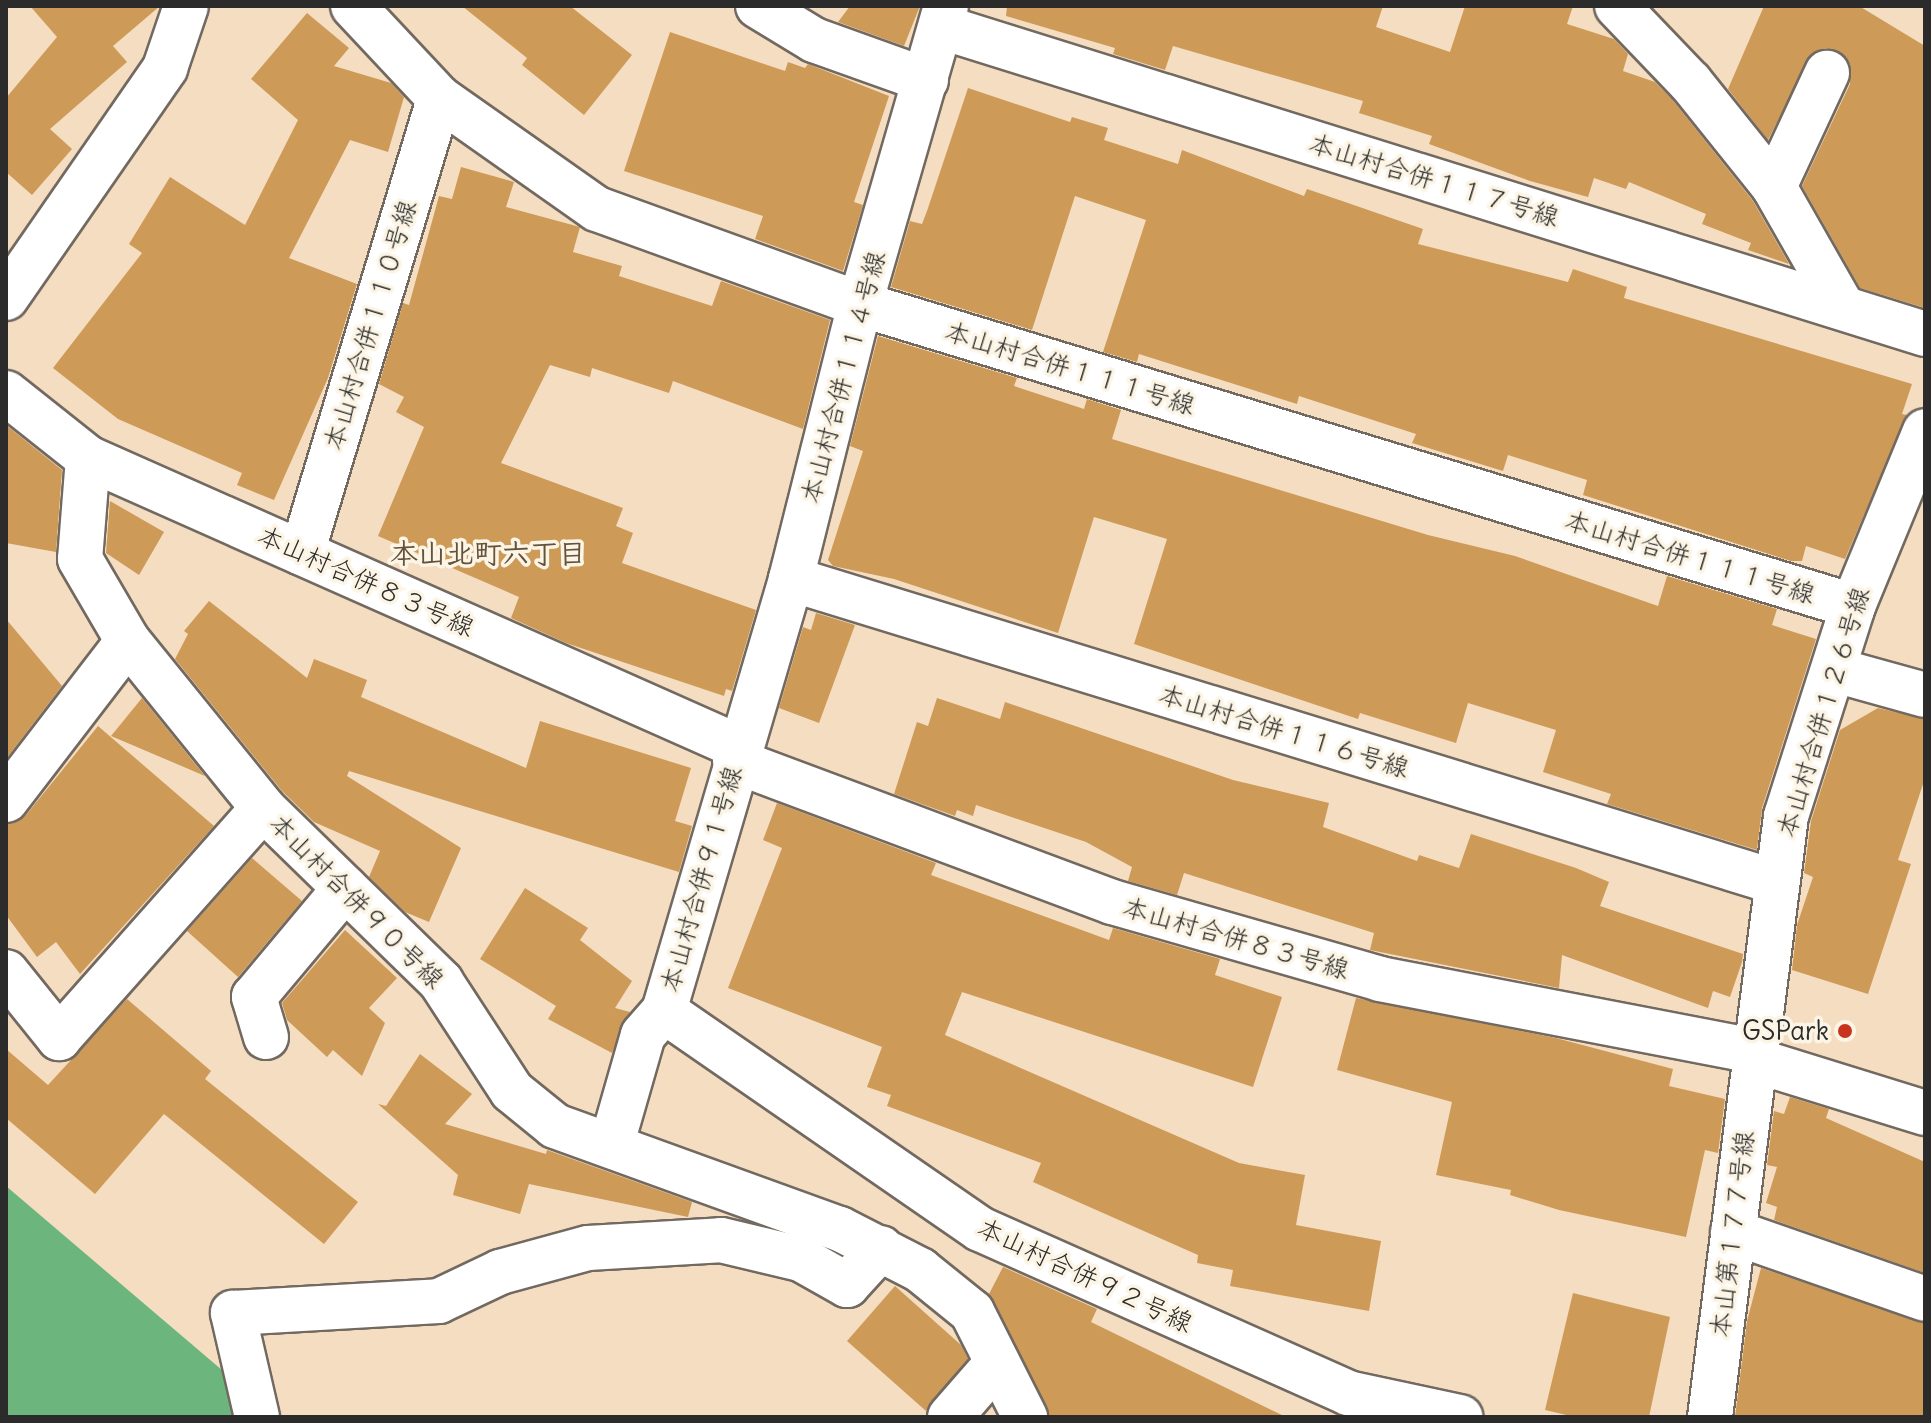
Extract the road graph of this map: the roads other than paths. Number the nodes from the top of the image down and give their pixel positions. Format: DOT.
graph roads {
  1 [pos="186,6"];
  2 [pos="353,6"];
  3 [pos="758,6"];
  4 [pos="1617,6"];
  5 [pos="944,16"];
  6 [pos="1827,73"];
  7 [pos="926,80"];
  8 [pos="439,98"];
  9 [pos="1774,187"];
  10 [pos="6,298"];
  11 [pos="860,304"];
  12 [pos="1842,306"];
  13 [pos="1925,334"];
  14 [pos="6,393"];
  15 [pos="1925,431"];
  16 [pos="88,458"];
  17 [pos="302,553"];
  18 [pos="791,579"];
  19 [pos="1853,606"];
  20 [pos="128,641"];
  21 [pos="1835,670"];
  22 [pos="1925,695"];
  23 [pos="737,754"];
  24 [pos="6,800"];
  25 [pos="263,808"];
  26 [pos="1776,882"];
  27 [pos="345,888"];
  28 [pos="6,972"];
  29 [pos="664,1011"];
  30 [pos="266,1037"];
  31 [pos="1754,1056"];
  32 [pos="1925,1113"];
  33 [pos="612,1143"];
  34 [pos="1733,1232"];
  35 [pos="881,1248"];
  36 [pos="1925,1299"];
  37 [pos="997,1363"];
  38 [pos="257,1417"];
  39 [pos="950,1417"];
  40 [pos="1025,1417"];
  41 [pos="1460,1417"];
  42 [pos="1710,1417"];
  1 -- 10 [label="street"];
  2 -- 8 [label="street, 本山村合併１１１号線"];
  3 -- 7 [label="street"];
  4 -- 9 [label="street"];
  5 -- 7 [label="street, 本山村合併１１４号線"];
  5 -- 12 [label="street, 本山村合併１１７号線"];
  6 -- 9 [label="street"];
  7 -- 11 [label="street, 本山村合併１１４号線"];
  8 -- 11 [label="street, 本山村合併１１１号線"];
  8 -- 17 [label="street, 本山村合併１１０号線"];
  9 -- 12 [label="street"];
  11 -- 18 [label="street, 本山村合併１１４号線"];
  11 -- 19 [label="street, 本山村合併１１１号線"];
  12 -- 13 [label="street, 本山村合併１１７号線"];
  14 -- 16 [label="street, 本山村合併８３号線"];
  15 -- 19 [label="street, 本山村合併１２６号線"];
  16 -- 17 [label="street, 本山村合併８３号線"];
  16 -- 20 [label="street, 本山村合併９０号線"];
  17 -- 23 [label="street, 本山村合併８３号線"];
  18 -- 23 [label="street, 本山村合併１１４号線"];
  18 -- 26 [label="street, 本山村合併１１６号線"];
  19 -- 21 [label="street, 本山村合併１２６号線"];
  20 -- 24 [label="street"];
  20 -- 25 [label="street, 本山村合併９０号線"];
  21 -- 22 [label="street"];
  21 -- 26 [label="street, 本山村合併１２６号線"];
  23 -- 29 [label="street, 本山村合併９１号線"];
  23 -- 31 [label="street, 本山村合併８３号線"];
  25 -- 27 [label="street, 本山村合併９０号線"];
  25 -- 28 [label="street"];
  26 -- 31 [label="street, 本山村合併１２６号線"];
  27 -- 30 [label="street"];
  27 -- 33 [label="street, 本山村合併９０号線"];
  29 -- 33 [label="street, 本山村合併９１号線"];
  29 -- 41 [label="street, 本山村合併９２号線"];
  31 -- 32 [label="street, 本山村合併８３号線"];
  31 -- 34 [label="street, 本山第１７７号線"];
  33 -- 35 [label="street, 本山村合併９０号線"];
  34 -- 36 [label="street"];
  34 -- 42 [label="street, 本山第１７７号線"];
  35 -- 37 [label="street, 本山村合併９０号線"];
  35 -- 38 [label="street"];
  37 -- 39 [label="street"];
  37 -- 40 [label="street, 本山村合併９０号線"];
}
